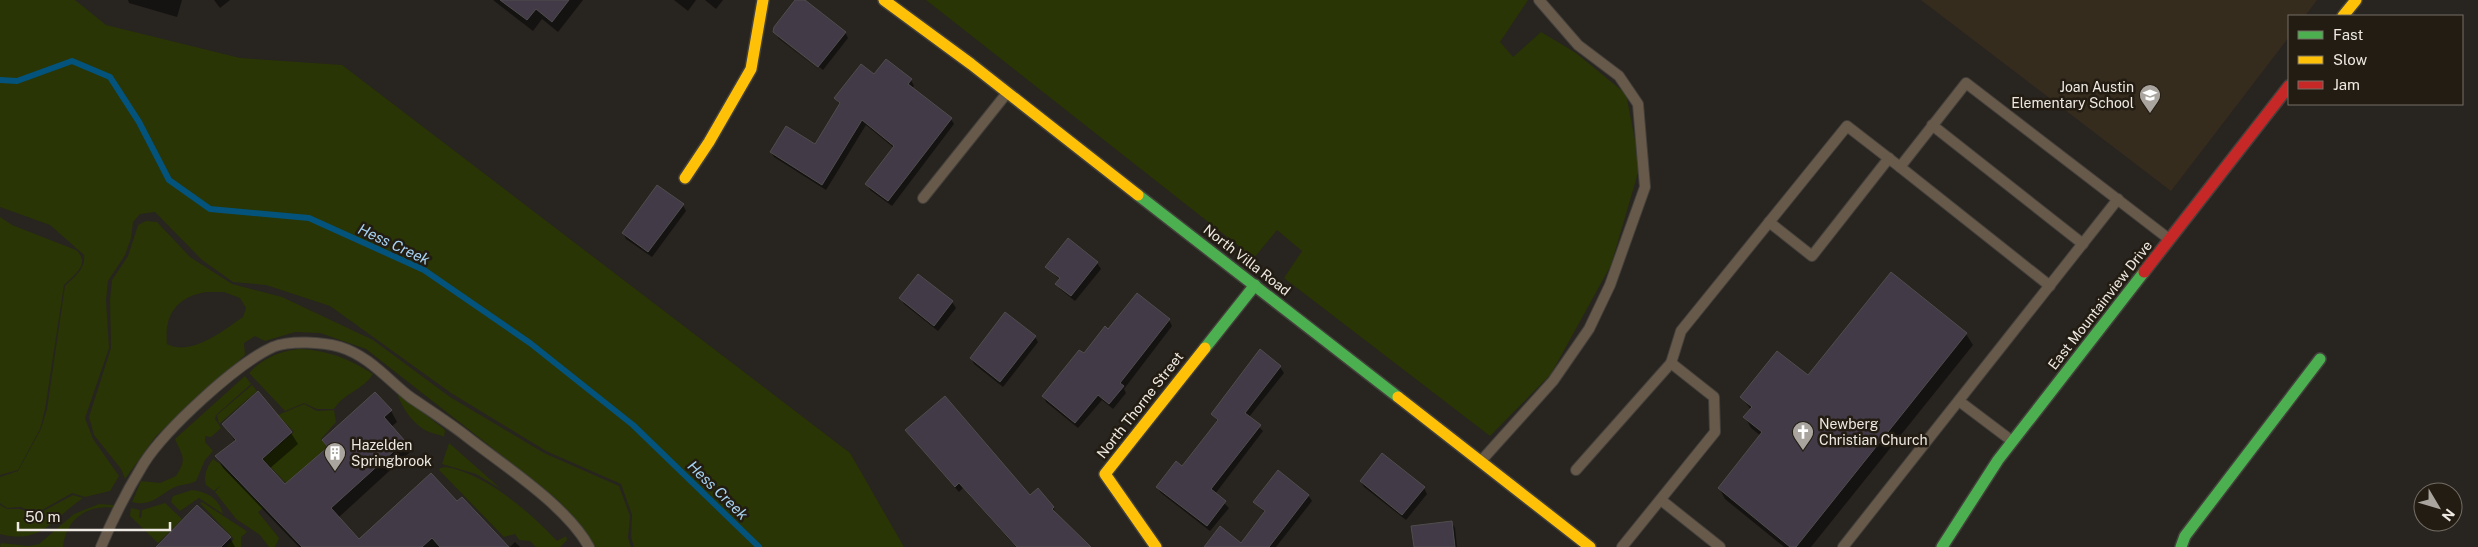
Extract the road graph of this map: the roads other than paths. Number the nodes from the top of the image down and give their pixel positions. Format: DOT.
graph roads {
  1 [pos="764,0"];
  2 [pos="884,0"];
  3 [pos="1540,0"];
  4 [pos="2356,0"];
  5 [pos="2344,15"];
  6 [pos="2288,87"];
  7 [pos="1008,93"];
  8 [pos="1932,125"];
  9 [pos="1889,158"];
  10 [pos="1900,167"];
  11 [pos="685,178"];
  12 [pos="923,198"];
  13 [pos="2118,199"];
  14 [pos="1769,222"];
  15 [pos="2170,239"];
  16 [pos="2083,244"];
  17 [pos="1255,286"];
  18 [pos="2050,286"];
  19 [pos="2320,359"];
  20 [pos="1671,363"];
  21 [pos="1959,401"];
  22 [pos="2013,442"];
  23 [pos="1480,462"];
  24 [pos="1576,470"];
  25 [pos="1660,500"];
  26 [pos="101,547"];
  27 [pos="589,547"];
  28 [pos="1156,547"];
  29 [pos="1590,547"];
  30 [pos="1622,547"];
  31 [pos="1720,547"];
  32 [pos="1843,547"];
  33 [pos="1942,547"];
  34 [pos="2181,547"];
  1 -- 11 [label="main road"];
  2 -- 7 [label="main road, North Villa Road"];
  3 -- 23 [label="lane"];
  4 -- 5 [label="main road"];
  6 -- 15 [label="main road, East Mountainview Drive"];
  7 -- 12 [label="lane"];
  7 -- 17 [label="main road, North Villa Road"];
  8 -- 10 [label="lane"];
  8 -- 13 [label="lane"];
  8 -- 16 [label="lane"];
  9 -- 10 [label="lane"];
  9 -- 14 [label="lane"];
  9 -- 14 [label="lane"];
  10 -- 18 [label="lane"];
  13 -- 15 [label="lane"];
  13 -- 16 [label="lane"];
  14 -- 20 [label="lane"];
  15 -- 22 [label="main road, East Mountainview Drive"];
  16 -- 18 [label="lane"];
  17 -- 23 [label="main road, North Villa Road"];
  17 -- 28 [label="main road, North Thorne Street"];
  18 -- 21 [label="lane"];
  19 -- 34 [label="main road"];
  20 -- 24 [label="lane"];
  20 -- 25 [label="lane"];
  21 -- 22 [label="lane"];
  21 -- 32 [label="lane"];
  22 -- 33 [label="main road, East Mountainview Drive"];
  23 -- 29 [label="main road, North Villa Road"];
  25 -- 30 [label="lane"];
  25 -- 31 [label="lane"];
  26 -- 27 [label="lane"];
}
